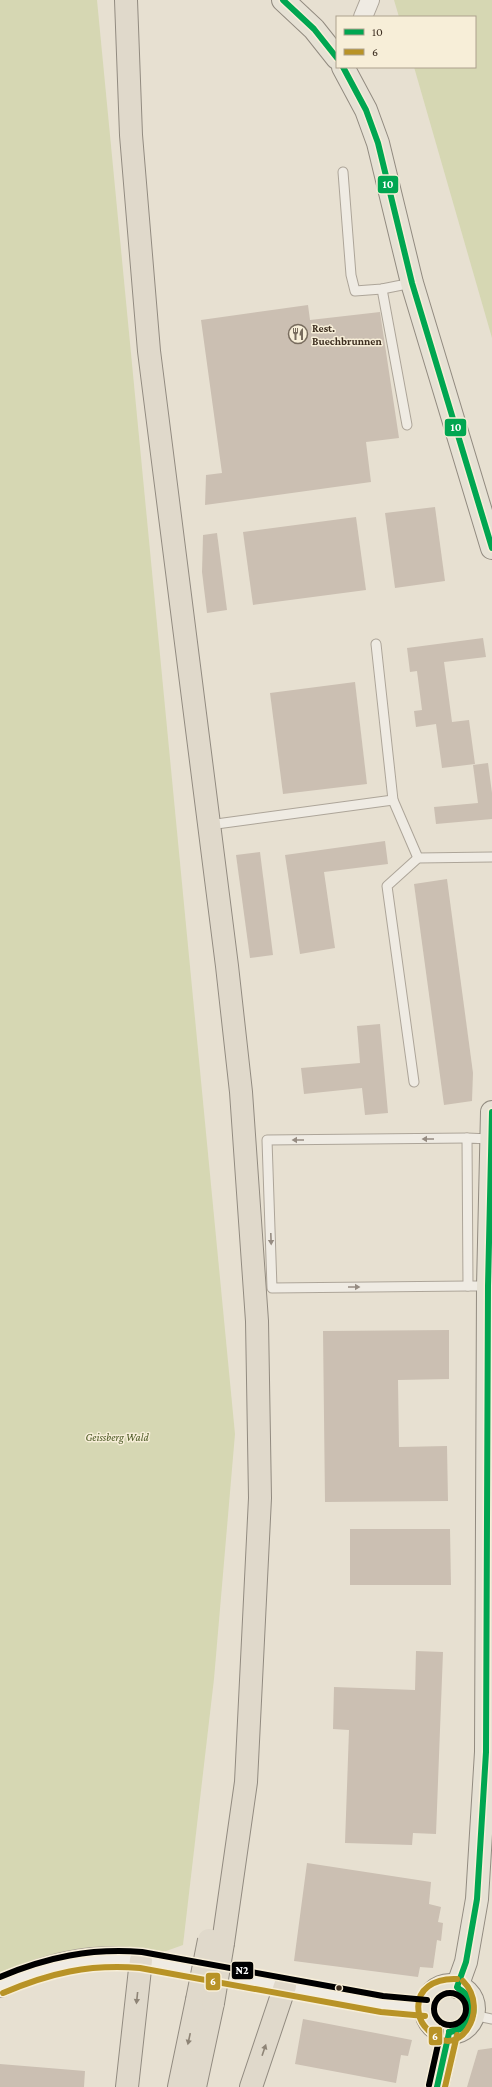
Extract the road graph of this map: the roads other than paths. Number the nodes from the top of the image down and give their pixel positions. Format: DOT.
graph roads {
  1 [pos="126,0"];
  2 [pos="283,0"];
  3 [pos="370,0"];
  4 [pos="363,16"];
  5 [pos="336,56"];
  6 [pos="343,68"];
  7 [pos="343,172"];
  8 [pos="412,283"];
  9 [pos="382,289"];
  10 [pos="407,426"];
  11 [pos="492,548"];
  12 [pos="376,644"];
  13 [pos="393,800"];
  14 [pos="209,825"];
  15 [pos="492,857"];
  16 [pos="418,858"];
  17 [pos="414,1082"];
  18 [pos="492,1112"];
  19 [pos="467,1138"];
  20 [pos="490,1139"];
  21 [pos="478,1286"];
  22 [pos="490,1375"];
  23 [pos="489,1680"];
  24 [pos="141,1960"];
  25 [pos="0,1986"];
  26 [pos="286,1986"];
  27 [pos="457,1987"];
  28 [pos="205,2002"];
  29 [pos="426,2008"];
  30 [pos="482,2017"];
  31 [pos="449,2033"];
  32 [pos="127,2087"];
  33 [pos="179,2087"];
  34 [pos="195,2087"];
  35 [pos="251,2087"];
  36 [pos="438,2087"];
  1 -- 14 [label="highway"];
  2 -- 5 [label="main road"];
  3 -- 4 [label="street"];
  6 -- 8 [label="main road"];
  7 -- 9 [label="lane"];
  8 -- 9 [label="lane"];
  8 -- 11 [label="main road"];
  9 -- 10 [label="lane"];
  12 -- 13 [label="lane"];
  13 -- 14 [label="lane"];
  13 -- 16 [label="lane"];
  14 -- 28 [label="highway, bridge"];
  15 -- 16 [label="lane"];
  16 -- 17 [label="lane"];
  18 -- 20 [label="main road"];
  19 -- 20 [label="lane"];
  19 -- 21 [label="lane"];
  19 -- 21 [label="lane, one-way"];
  20 -- 21 [label="main road"];
  21 -- 22 [label="main road"];
  22 -- 23 [label="main road"];
  23 -- 27 [label="main road"];
  24 -- 25 [label="street"];
  24 -- 26 [label="street"];
  24 -- 32 [label="highway, one-way"];
  26 -- 29 [label="street"];
  35 -- 26 [label="highway, one-way"];
  27 -- 29 [label="main road"];
  27 -- 30 [label="main road"];
  28 -- 33 [label="highway, one-way"];
  28 -- 34 [label="highway"];
  29 -- 31 [label="main road"];
  30 -- 31 [label="main road"];
  31 -- 36 [label="main road"];
}
